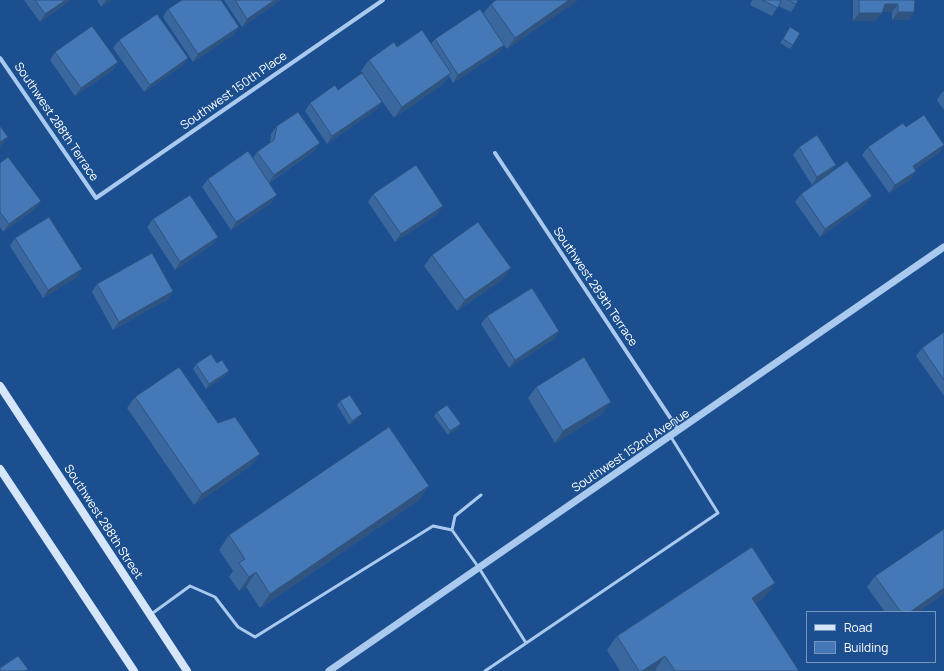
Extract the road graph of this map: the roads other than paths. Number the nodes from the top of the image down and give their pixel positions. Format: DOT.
graph roads {
  1 [pos="383,0"];
  2 [pos="0,58"];
  3 [pos="495,153"];
  4 [pos="96,198"];
  5 [pos="944,247"];
  6 [pos="0,386"];
  7 [pos="679,431"];
  8 [pos="671,437"];
  9 [pos="0,468"];
  10 [pos="481,495"];
  11 [pos="452,530"];
  12 [pos="479,568"];
  13 [pos="150,615"];
  14 [pos="526,643"];
  15 [pos="134,671"];
  16 [pos="187,671"];
  17 [pos="329,671"];
  18 [pos="485,671"];
  1 -- 4 [label="street, Southwest 150th Place"];
  2 -- 4 [label="street, Southwest 288th Terrace"];
  3 -- 7 [label="street, Southwest 289th Terrace"];
  5 -- 7 [label="street, Southwest 152nd Avenue"];
  6 -- 13 [label="main road, Southwest 288th Street"];
  7 -- 8 [label="street, Southwest 152nd Avenue"];
  8 -- 12 [label="street, Southwest 152nd Avenue"];
  8 -- 14 [label="lane"];
  9 -- 15 [label="main road"];
  10 -- 11 [label="lane"];
  11 -- 12 [label="lane"];
  11 -- 13 [label="lane"];
  12 -- 14 [label="lane"];
  12 -- 17 [label="street, Southwest 152nd Avenue"];
  13 -- 16 [label="main road, Southwest 288th Street"];
  14 -- 18 [label="lane"];
}
